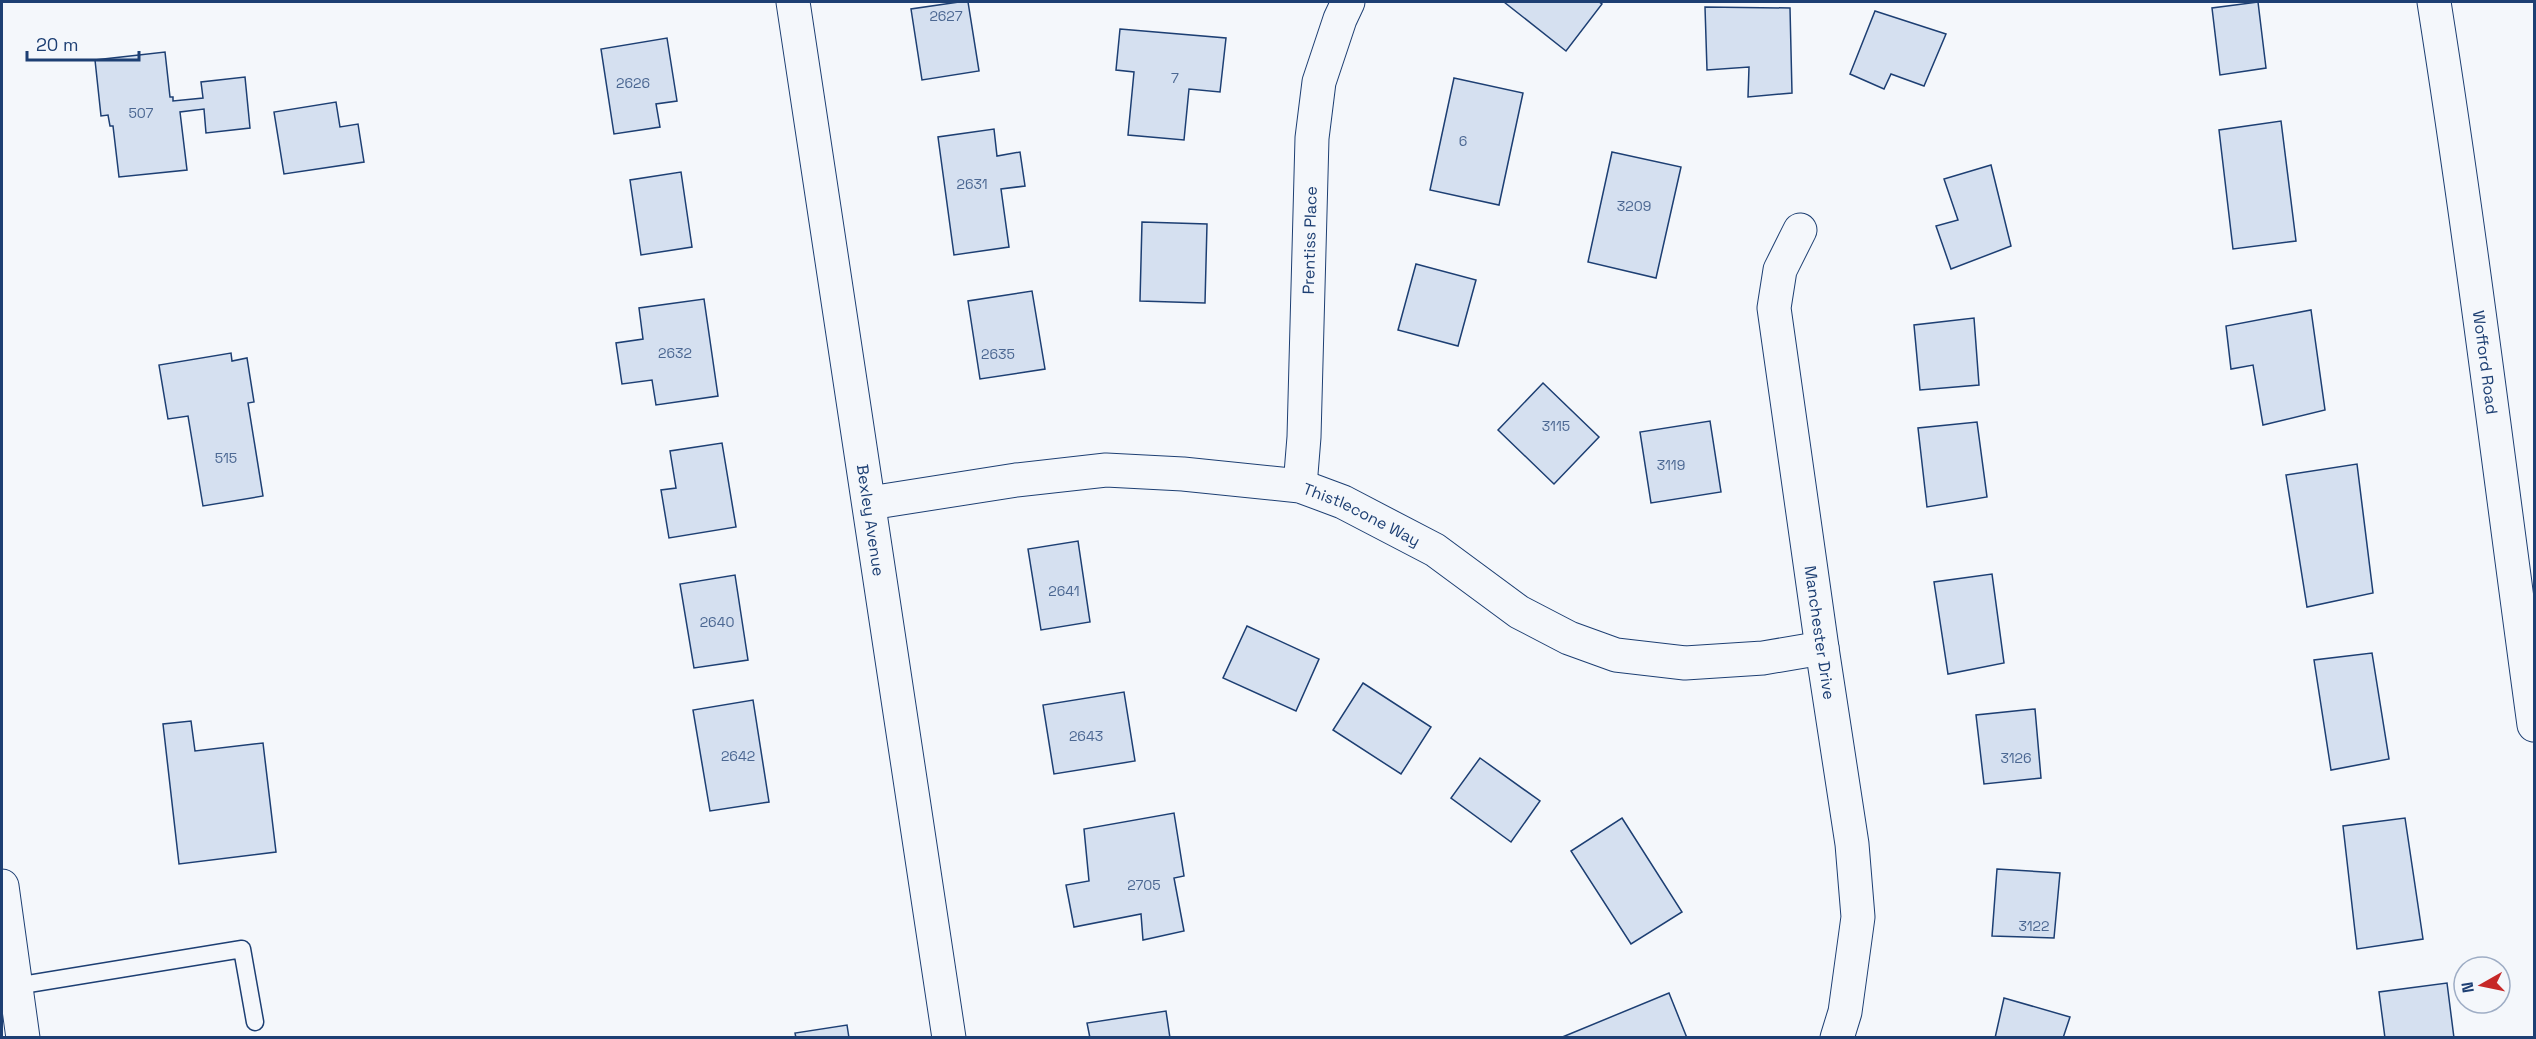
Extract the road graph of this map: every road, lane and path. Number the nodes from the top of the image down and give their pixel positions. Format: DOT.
graph roads {
  1 [pos="793,2"];
  2 [pos="1348,2"];
  3 [pos="2434,2"];
  4 [pos="1800,230"];
  5 [pos="1300,486"];
  6 [pos="870,503"];
  7 [pos="1822,648"];
  8 [pos="2535,725"];
  9 [pos="2,885"];
  10 [pos="16,986"];
  11 [pos="255,1022"];
  12 [pos="23,1038"];
  13 [pos="949,1038"];
  14 [pos="1836,1038"];
  1 -- 6 [label="street, Bexley Avenue"];
  2 -- 5 [label="street, Prentiss Place"];
  3 -- 8 [label="street, Wofford Road"];
  4 -- 7 [label="street, Manchester Drive"];
  5 -- 6 [label="street, Thistlecone Way"];
  5 -- 7 [label="street, Thistlecone Way"];
  6 -- 13 [label="street, Bexley Avenue"];
  7 -- 14 [label="street, Manchester Drive"];
  9 -- 10 [label="street"];
  10 -- 11 [label="lane"];
  10 -- 12 [label="street"];
}
